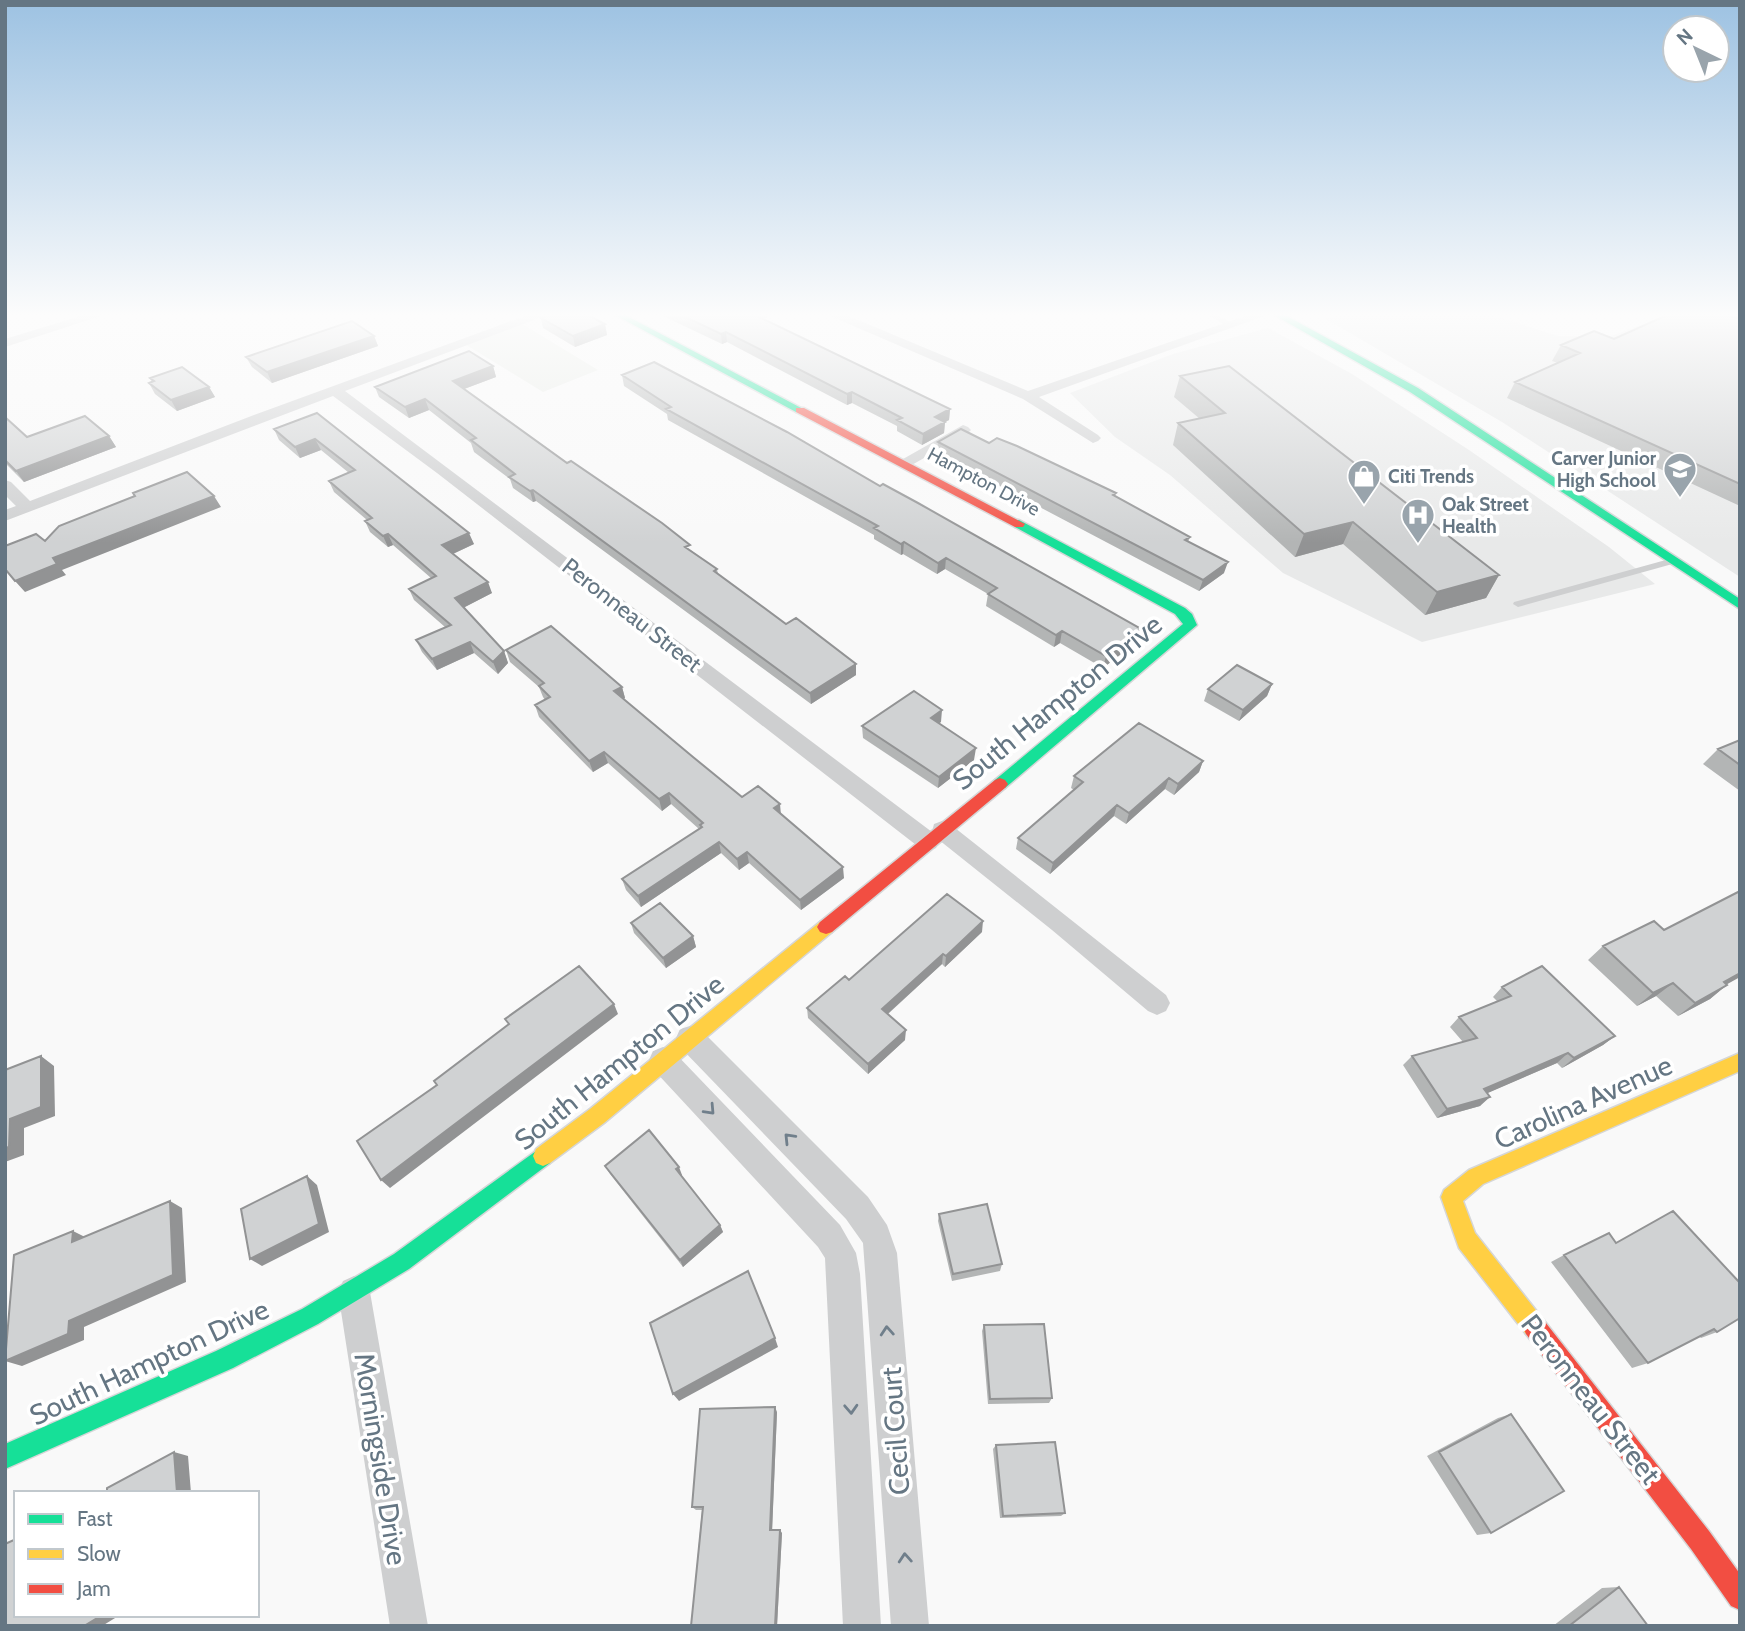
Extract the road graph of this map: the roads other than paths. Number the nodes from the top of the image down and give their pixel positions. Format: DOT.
graph roads {
  1 [pos="331,391"];
  2 [pos="336,391"];
  3 [pos="766,391"];
  4 [pos="1016,391"];
  5 [pos="1042,391"];
  6 [pos="1416,391"];
  7 [pos="1028,396"];
  8 [pos="963,430"];
  9 [pos="1093,438"];
  10 [pos="904,463"];
  11 [pos="5,485"];
  12 [pos="27,508"];
  13 [pos="5,516"];
  14 [pos="1674,561"];
  15 [pos="1518,604"];
  16 [pos="1740,605"];
  17 [pos="1180,611"];
  18 [pos="935,836"];
  19 [pos="1157,1003"];
  20 [pos="690,1038"];
  21 [pos="663,1060"];
  22 [pos="1740,1062"];
  23 [pos="1451,1197"];
  24 [pos="876,1236"];
  25 [pos="840,1253"];
  26 [pos="354,1292"];
  27 [pos="5,1457"];
  28 [pos="1740,1597"];
  29 [pos="409,1626"];
  30 [pos="862,1626"];
  31 [pos="910,1626"];
  1 -- 12 [label="street"];
  2 -- 18 [label="street, Peronneau Street"];
  3 -- 10 [label="street, Hampton Drive"];
  4 -- 7 [label="street"];
  5 -- 7 [label="street"];
  6 -- 14 [label="street"];
  7 -- 9 [label="street"];
  8 -- 10 [label="street"];
  10 -- 17 [label="street, Hampton Drive"];
  11 -- 12 [label="street"];
  12 -- 13 [label="street"];
  14 -- 15 [label="lane"];
  14 -- 16 [label="street"];
  17 -- 18 [label="street, South Hampton Drive"];
  18 -- 19 [label="street, Peronneau Street"];
  18 -- 20 [label="street, South Hampton Drive"];
  20 -- 21 [label="street, South Hampton Drive"];
  24 -- 20 [label="street, Cecil Court, one-way"];
  21 -- 25 [label="street, Cecil Court, one-way"];
  21 -- 26 [label="street, South Hampton Drive"];
  22 -- 23 [label="street, Carolina Avenue"];
  23 -- 28 [label="street, Peronneau Street"];
  24 -- 25 [label="street"];
  31 -- 24 [label="street, Cecil Court, one-way"];
  25 -- 30 [label="street, Cecil Court, one-way"];
  26 -- 27 [label="street, South Hampton Drive"];
  26 -- 29 [label="street, Morningside Drive"];
}
